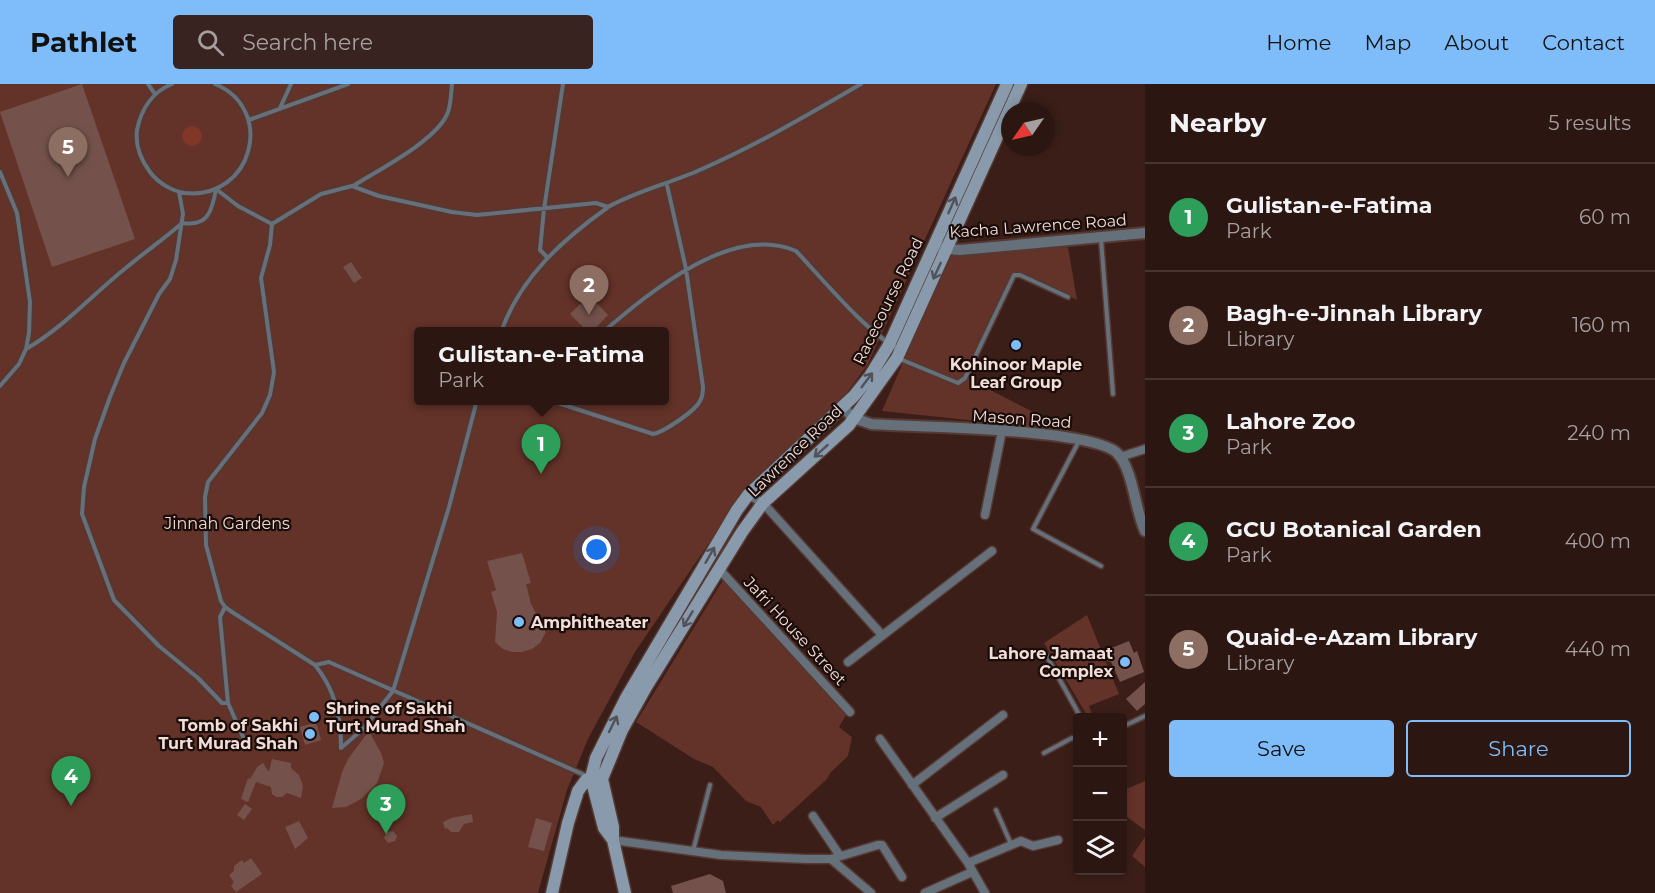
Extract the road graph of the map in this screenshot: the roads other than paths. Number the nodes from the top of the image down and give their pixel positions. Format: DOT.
graph roads {
  1 [pos="148,84"];
  2 [pos="172,84"];
  3 [pos="215,84"];
  4 [pos="291,84"];
  5 [pos="348,84"];
  6 [pos="452,84"];
  7 [pos="563,84"];
  8 [pos="861,84"];
  9 [pos="1007,84"];
  10 [pos="1021,84"];
  11 [pos="155,94"];
  12 [pos="279,109"];
  13 [pos="249,120"];
  14 [pos="0,172"];
  15 [pos="667,185"];
  16 [pos="352,186"];
  17 [pos="216,189"];
  18 [pos="179,192"];
  19 [pos="608,207"];
  20 [pos="544,209"];
  21 [pos="182,224"];
  22 [pos="273,224"];
  23 [pos="1145,233"];
  24 [pos="1100,237"];
  25 [pos="934,245"];
  26 [pos="947,249"];
  27 [pos="547,257"];
  28 [pos="686,269"];
  29 [pos="1068,297"];
  30 [pos="503,327"];
  31 [pos="610,327"];
  32 [pos="26,349"];
  33 [pos="895,351"];
  34 [pos="0,386"];
  35 [pos="1113,394"];
  36 [pos="476,405"];
  37 [pos="564,405"];
  38 [pos="843,408"];
  39 [pos="854,418"];
  40 [pos="1002,431"];
  41 [pos="1080,438"];
  42 [pos="1145,449"];
  43 [pos="1120,457"];
  44 [pos="748,495"];
  45 [pos="763,503"];
  46 [pos="985,515"];
  47 [pos="1145,531"];
  48 [pos="992,551"];
  49 [pos="1101,566"];
  50 [pos="718,569"];
  51 [pos="225,607"];
  52 [pos="882,635"];
  53 [pos="1045,653"];
  54 [pos="848,662"];
  55 [pos="315,665"];
  56 [pos="393,691"];
  57 [pos="228,702"];
  58 [pos="850,712"];
  59 [pos="1079,713"];
  60 [pos="1003,716"];
  61 [pos="1145,716"];
  62 [pos="1127,725"];
  63 [pos="243,737"];
  64 [pos="1073,737"];
  65 [pos="880,739"];
  66 [pos="1044,753"];
  67 [pos="1004,775"];
  68 [pos="596,777"];
  69 [pos="710,785"];
  70 [pos="912,785"];
  71 [pos="596,799"];
  72 [pos="575,802"];
  73 [pos="996,810"];
  74 [pos="813,816"];
  75 [pos="935,818"];
  76 [pos="613,840"];
  77 [pos="1058,840"];
  78 [pos="1012,845"];
  79 [pos="693,851"];
  80 [pos="836,858"];
  81 [pos="970,868"];
  82 [pos="902,878"];
  83 [pos="552,893"];
  84 [pos="625,893"];
  85 [pos="872,893"];
  86 [pos="925,893"];
  87 [pos="985,893"];
  1 -- 11 [label="lane"];
  2 -- 11 [label="lane"];
  3 -- 13 [label="lane"];
  4 -- 12 [label="lane"];
  5 -- 12 [label="lane"];
  6 -- 16 [label="lane"];
  7 -- 20 [label="lane"];
  8 -- 15 [label="lane"];
  25 -- 9 [label="main road, Racecourse Road, one-way"];
  10 -- 26 [label="main road, Lawrence Road"];
  11 -- 18 [label="lane"];
  12 -- 13 [label="lane"];
  13 -- 17 [label="lane"];
  14 -- 32 [label="lane"];
  15 -- 19 [label="lane"];
  15 -- 28 [label="lane"];
  16 -- 20 [label="lane"];
  16 -- 22 [label="lane"];
  17 -- 18 [label="lane"];
  17 -- 21 [label="lane"];
  17 -- 22 [label="lane"];
  18 -- 21 [label="lane"];
  19 -- 20 [label="lane"];
  19 -- 27 [label="lane"];
  20 -- 27 [label="lane"];
  21 -- 32 [label="lane"];
  21 -- 57 [label="lane"];
  22 -- 51 [label="lane"];
  23 -- 24 [label="street, Kacha Lawrence Road"];
  24 -- 26 [label="street, Kacha Lawrence Road"];
  24 -- 35 [label="lane"];
  25 -- 26 [label="street, Kacha Lawrence Road"];
  25 -- 33 [label="main road, Racecourse Road"];
  26 -- 33 [label="main road, Lawrence Road, one-way"];
  27 -- 30 [label="lane"];
  28 -- 31 [label="lane"];
  28 -- 33 [label="lane"];
  28 -- 37 [label="lane"];
  29 -- 33 [label="lane"];
  32 -- 34 [label="lane"];
  38 -- 33 [label="main road, Racecourse Road, one-way"];
  33 -- 39 [label="main road, Lawrence Road"];
  36 -- 56 [label="lane"];
  38 -- 39 [label="street, Mason Road"];
  38 -- 44 [label="main road, Racecourse Road"];
  39 -- 40 [label="street, Mason Road"];
  39 -- 45 [label="main road, Lawrence Road, one-way"];
  40 -- 41 [label="street, Mason Road"];
  40 -- 46 [label="street"];
  41 -- 43 [label="street, Mason Road"];
  41 -- 49 [label="lane"];
  42 -- 43 [label="street"];
  43 -- 47 [label="street"];
  44 -- 45 [label="street"];
  68 -- 44 [label="main road, Racecourse Road, one-way"];
  45 -- 50 [label="main road, Lawrence Road"];
  45 -- 52 [label="street"];
  48 -- 52 [label="street"];
  50 -- 58 [label="street, Jafri House Street"];
  50 -- 68 [label="main road, Lawrence Road, one-way"];
  51 -- 55 [label="lane"];
  51 -- 57 [label="lane"];
  52 -- 54 [label="street"];
  53 -- 59 [label="lane"];
  55 -- 56 [label="lane"];
  55 -- 56 [label="lane"];
  56 -- 68 [label="lane"];
  57 -- 63 [label="lane"];
  60 -- 70 [label="street"];
  61 -- 62 [label="lane"];
  64 -- 66 [label="lane"];
  65 -- 70 [label="street"];
  67 -- 75 [label="street"];
  68 -- 71 [label="main road"];
  68 -- 72 [label="main road, Lawrence Road"];
  68 -- 76 [label="main road"];
  69 -- 79 [label="lane"];
  70 -- 75 [label="street"];
  71 -- 72 [label="main road"];
  71 -- 76 [label="main road"];
  72 -- 83 [label="main road, Lawrence Road"];
  73 -- 78 [label="lane"];
  74 -- 80 [label="street"];
  75 -- 81 [label="street"];
  76 -- 79 [label="street"];
  76 -- 84 [label="main road"];
  77 -- 78 [label="street"];
  78 -- 81 [label="street"];
  79 -- 80 [label="street"];
  80 -- 82 [label="street"];
  80 -- 85 [label="street"];
  81 -- 86 [label="street"];
  81 -- 87 [label="street"];
}
